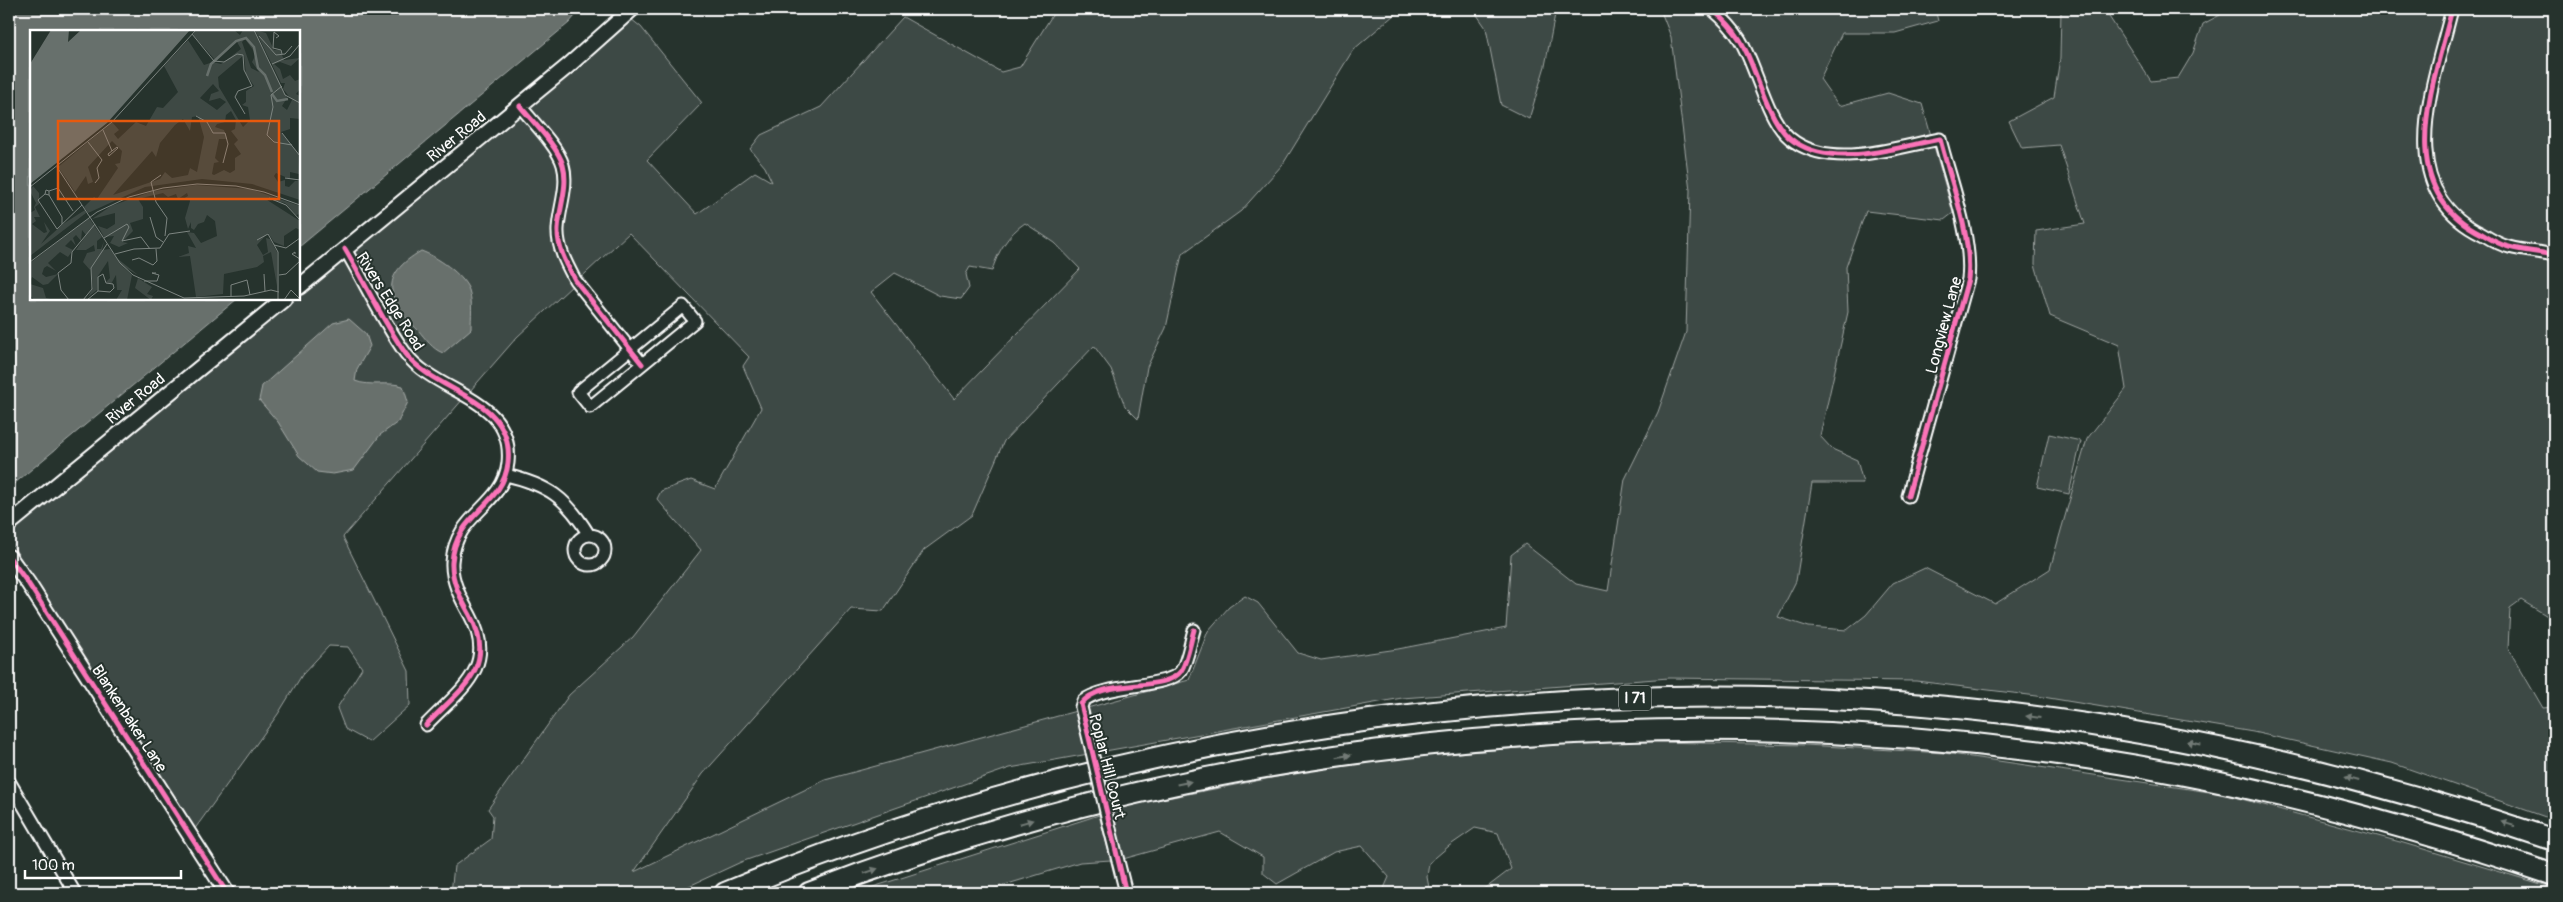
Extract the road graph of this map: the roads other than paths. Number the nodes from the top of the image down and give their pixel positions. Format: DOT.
graph roads {
  1 [pos="632,9"];
  2 [pos="1712,9"];
  3 [pos="2452,9"];
  4 [pos="520,106"];
  5 [pos="345,249"];
  6 [pos="2554,255"];
  7 [pos="300,286"];
  8 [pos="283,300"];
  9 [pos="630,349"];
  10 [pos="642,364"];
  11 [pos="506,474"];
  12 [pos="1908,496"];
  13 [pos="9,524"];
  14 [pos="589,535"];
  15 [pos="9,558"];
  16 [pos="1194,630"];
  17 [pos="426,725"];
  18 [pos="9,781"];
  19 [pos="2554,840"];
  20 [pos="2554,875"];
  21 [pos="75,893"];
  22 [pos="227,893"];
  23 [pos="725,893"];
  24 [pos="809,893"];
  25 [pos="1126,893"];
  1 -- 4 [label="street, River Road"];
  2 -- 12 [label="street, Longview Lane"];
  3 -- 6 [label="street"];
  4 -- 5 [label="street, River Road"];
  4 -- 9 [label="street"];
  5 -- 7 [label="street, River Road"];
  5 -- 11 [label="street, Rivers Edge Road"];
  8 -- 13 [label="street, River Road"];
  9 -- 10 [label="street"];
  9 -- 10 [label="street"];
  9 -- 10 [label="street"];
  11 -- 14 [label="street"];
  11 -- 17 [label="street, Rivers Edge Road"];
  15 -- 22 [label="street, Blankenbaker Lane"];
  16 -- 25 [label="street, Poplar Hill Court, bridge"];
  18 -- 21 [label="street"];
  19 -- 23 [label="highway, I 71, one-way"];
  24 -- 20 [label="highway, I 71, one-way"];
}
